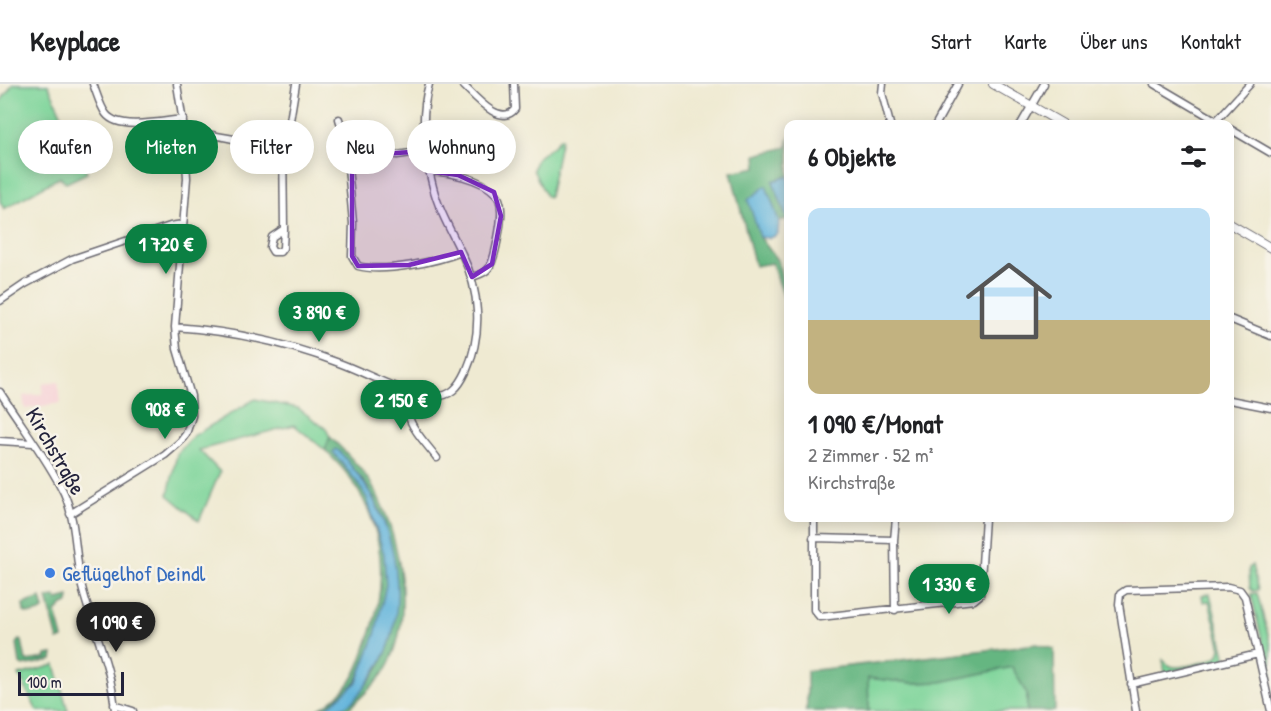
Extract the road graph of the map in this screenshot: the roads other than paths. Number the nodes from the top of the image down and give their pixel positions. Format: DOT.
graph roads {
  1 [pos="93,84"];
  2 [pos="177,84"];
  3 [pos="296,84"];
  4 [pos="429,84"];
  5 [pos="462,84"];
  6 [pos="514,84"];
  7 [pos="883,84"];
  8 [pos="958,84"];
  9 [pos="993,84"];
  10 [pos="1044,84"];
  11 [pos="1154,84"];
  12 [pos="1250,84"];
  13 [pos="1031,106"];
  14 [pos="183,119"];
  15 [pos="290,120"];
  16 [pos="424,120"];
  17 [pos="889,120"];
  18 [pos="938,120"];
  19 [pos="1023,120"];
  20 [pos="1056,120"];
  21 [pos="1214,120"];
  22 [pos="1221,120"];
  23 [pos="1234,131"];
  24 [pos="1271,153"];
  25 [pos="187,174"];
  26 [pos="283,174"];
  27 [pos="349,174"];
  28 [pos="430,174"];
  29 [pos="451,174"];
  30 [pos="183,224"];
  31 [pos="1234,226"];
  32 [pos="284,229"];
  33 [pos="1271,248"];
  34 [pos="461,252"];
  35 [pos="472,277"];
  36 [pos="0,300"];
  37 [pos="1234,321"];
  38 [pos="175,327"];
  39 [pos="1271,336"];
  40 [pos="407,391"];
  41 [pos="0,392"];
  42 [pos="1234,401"];
  43 [pos="1271,408"];
  44 [pos="0,441"];
  45 [pos="33,443"];
  46 [pos="437,458"];
  47 [pos="70,514"];
  48 [pos="814,522"];
  49 [pos="896,522"];
  50 [pos="985,522"];
  51 [pos="813,538"];
  52 [pos="894,540"];
  53 [pos="895,610"];
  54 [pos="1258,654"];
  55 [pos="1131,684"];
  56 [pos="115,708"];
  57 [pos="133,711"];
  58 [pos="1136,711"];
  59 [pos="1271,711"];
  1 -- 14 [label="street"];
  2 -- 14 [label="street"];
  3 -- 15 [label="street"];
  4 -- 16 [label="street"];
  5 -- 6 [label="street"];
  7 -- 17 [label="street"];
  8 -- 18 [label="street"];
  9 -- 13 [label="street"];
  10 -- 13 [label="street"];
  11 -- 21 [label="street"];
  12 -- 22 [label="street"];
  13 -- 19 [label="street"];
  13 -- 20 [label="street"];
  23 -- 24 [label="street"];
  25 -- 30 [label="street"];
  26 -- 32 [label="street"];
  27 -- 34 [label="street"];
  28 -- 34 [label="street"];
  29 -- 35 [label="street"];
  30 -- 36 [label="street"];
  30 -- 38 [label="street"];
  31 -- 33 [label="street"];
  34 -- 35 [label="street"];
  35 -- 40 [label="street"];
  37 -- 39 [label="street"];
  38 -- 40 [label="street"];
  38 -- 47 [label="street"];
  40 -- 46 [label="street"];
  41 -- 45 [label="street, Kirchstraße"];
  42 -- 43 [label="street"];
  44 -- 45 [label="street"];
  45 -- 47 [label="street, Kirchstraße"];
  47 -- 56 [label="street, Kirchstraße"];
  48 -- 51 [label="street"];
  49 -- 52 [label="street"];
  50 -- 53 [label="street"];
  51 -- 52 [label="street"];
  51 -- 53 [label="street"];
  52 -- 53 [label="street"];
  54 -- 55 [label="street"];
  54 -- 55 [label="street"];
  54 -- 59 [label="street"];
  55 -- 58 [label="street"];
  56 -- 57 [label="street, Kirchstraße"];
}
